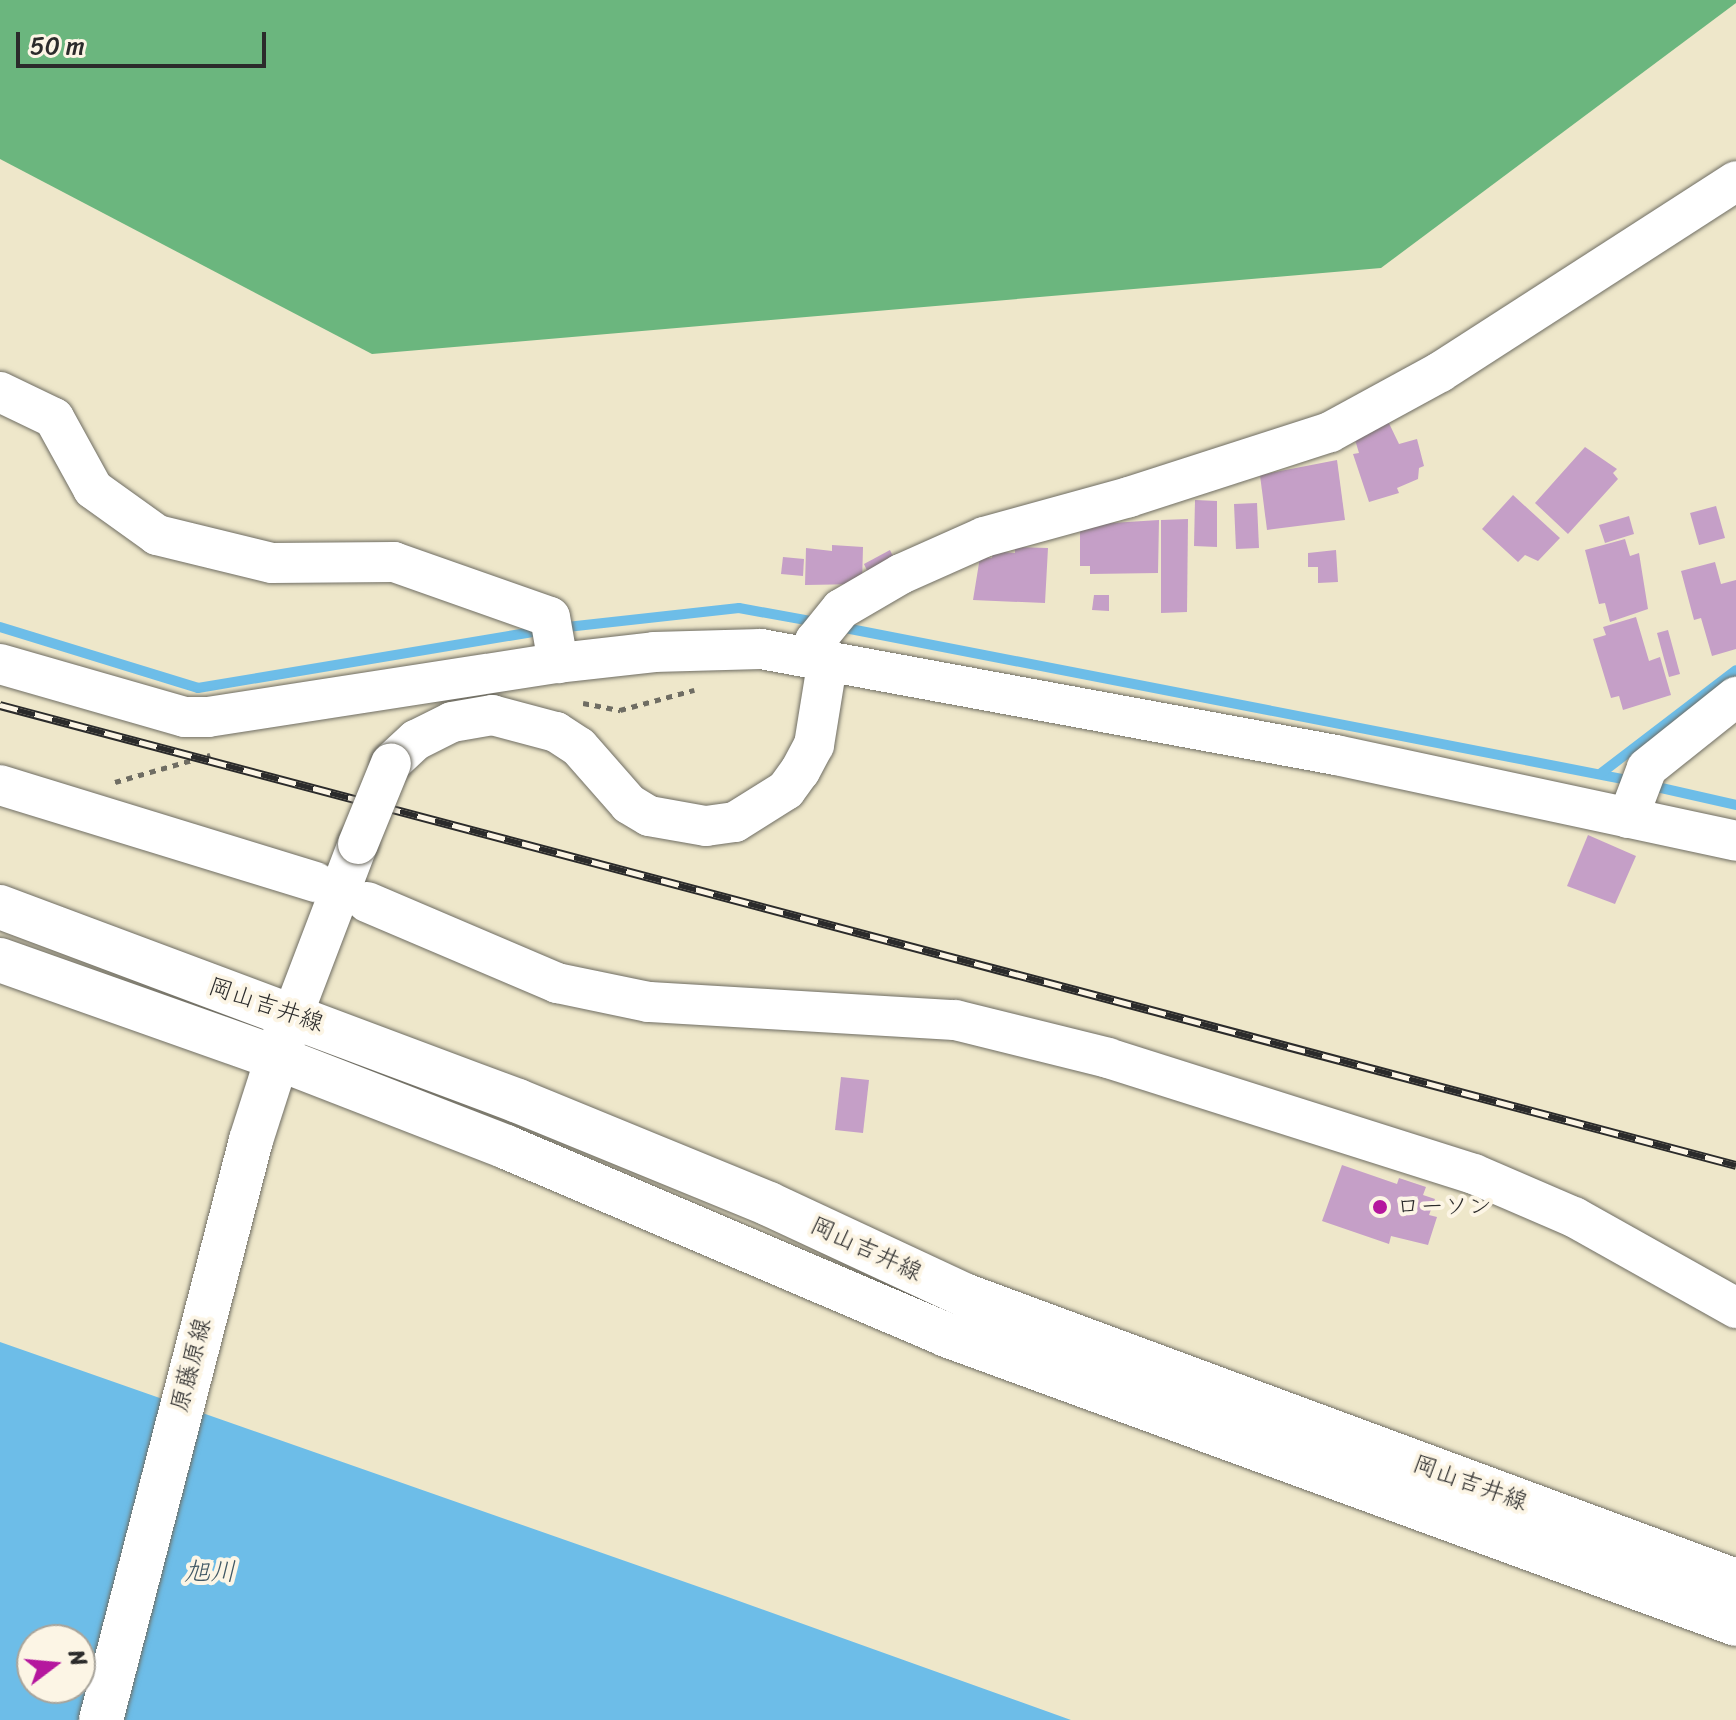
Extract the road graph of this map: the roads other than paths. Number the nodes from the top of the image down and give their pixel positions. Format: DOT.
graph roads {
  1 [pos="1736,181"];
  2 [pos="0,392"];
  3 [pos="554,639"];
  4 [pos="818,652"];
  5 [pos="0,664"];
  6 [pos="1736,697"];
  7 [pos="0,785"];
  8 [pos="1636,794"];
  9 [pos="1736,841"];
  10 [pos="315,882"];
  11 [pos="367,902"];
  12 [pos="0,907"];
  13 [pos="0,960"];
  14 [pos="293,1014"];
  15 [pos="277,1058"];
  16 [pos="1736,1308"];
  17 [pos="1736,1581"];
  18 [pos="1736,1624"];
  19 [pos="101,1720"];
  1 -- 4 [label="street"];
  2 -- 3 [label="street"];
  3 -- 4 [label="street"];
  3 -- 5 [label="street"];
  4 -- 8 [label="street"];
  4 -- 14 [label="street, bridge"];
  6 -- 8 [label="street"];
  7 -- 10 [label="street"];
  8 -- 9 [label="street"];
  11 -- 16 [label="street"];
  12 -- 14 [label="main road, 岡山吉井線"];
  13 -- 15 [label="main road, 岡山吉井線"];
  14 -- 15 [label="main road, 原藤原線"];
  14 -- 17 [label="main road, 岡山吉井線"];
  15 -- 18 [label="main road, 岡山吉井線"];
  15 -- 19 [label="main road, 原藤原線"];
}
